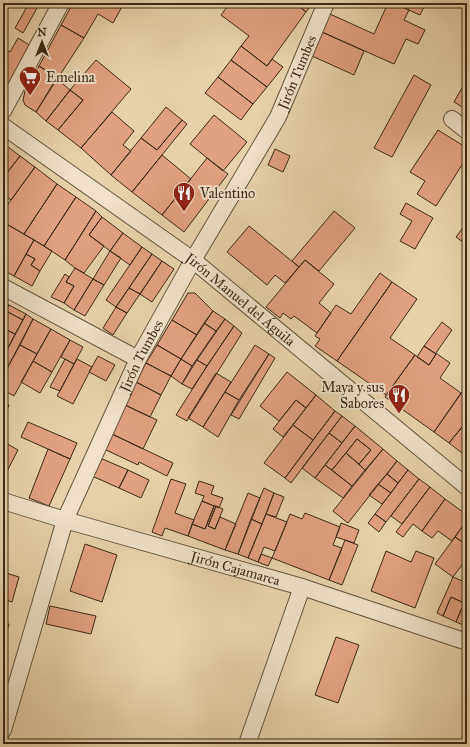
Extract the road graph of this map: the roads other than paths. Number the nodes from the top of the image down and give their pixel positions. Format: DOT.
graph roads {
  1 [pos="61,3"];
  2 [pos="326,3"];
  3 [pos="3,110"];
  4 [pos="452,119"];
  5 [pos="3,126"];
  6 [pos="467,131"];
  7 [pos="193,260"];
  8 [pos="3,287"];
  9 [pos="138,359"];
  10 [pos="467,487"];
  11 [pos="3,501"];
  12 [pos="65,520"];
  13 [pos="302,587"];
  14 [pos="467,642"];
  15 [pos="7,702"];
  16 [pos="3,730"];
  17 [pos="247,744"];
  1 -- 3 [label="street"];
  2 -- 7 [label="street, Jirón Tumbes"];
  4 -- 6 [label="street"];
  5 -- 7 [label="street, Jirón Manuel del Águila"];
  7 -- 9 [label="street, Jirón Tumbes"];
  7 -- 10 [label="street, Jirón Manuel del Águila"];
  8 -- 9 [label="street"];
  9 -- 12 [label="street, Jirón Tumbes"];
  11 -- 12 [label="street, Jirón Cajamarca"];
  12 -- 13 [label="street, Jirón Cajamarca"];
  12 -- 15 [label="street, Jirón Tumbes"];
  13 -- 14 [label="street, Jirón Cajamarca"];
  13 -- 17 [label="street"];
  15 -- 16 [label="street, Jirón Tumbes"];
}
